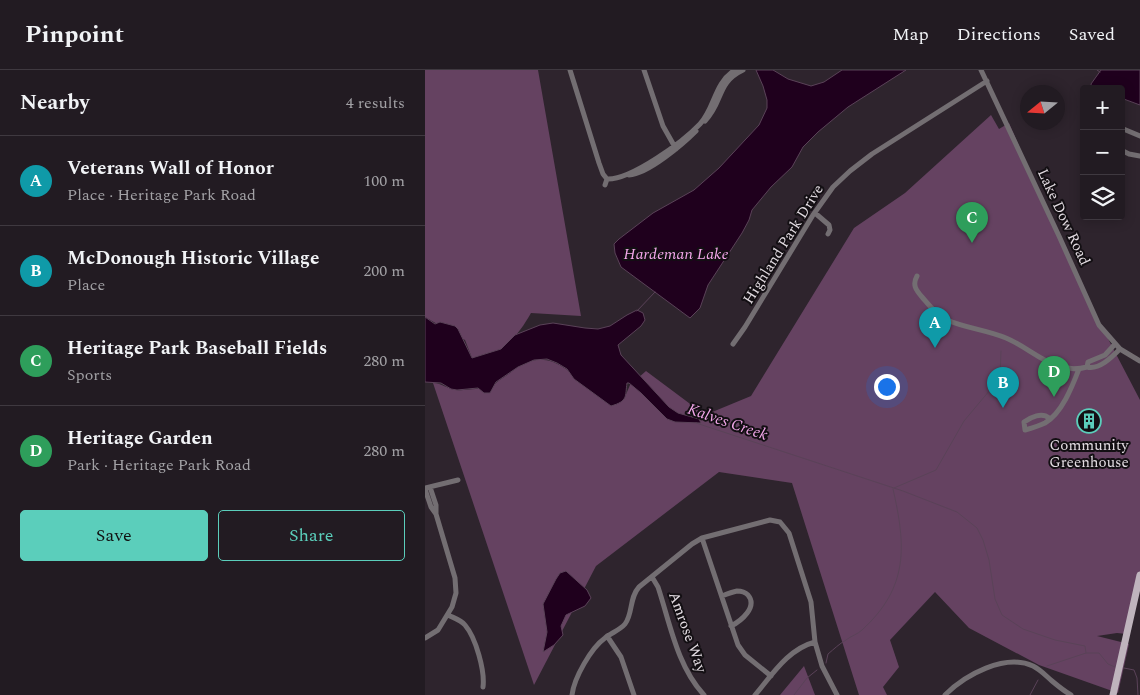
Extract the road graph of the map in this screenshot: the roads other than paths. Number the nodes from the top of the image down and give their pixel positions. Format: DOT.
graph roads {
  1 [pos="571,70"];
  2 [pos="645,70"];
  3 [pos="735,70"];
  4 [pos="743,70"];
  5 [pos="981,70"];
  6 [pos="987,81"];
  7 [pos="1125,129"];
  8 [pos="1140,136"];
  9 [pos="676,148"];
  10 [pos="1125,152"];
  11 [pos="1140,156"];
  12 [pos="607,179"];
  13 [pos="605,185"];
  14 [pos="815,213"];
  15 [pos="828,234"];
  16 [pos="917,276"];
  17 [pos="733,344"];
  18 [pos="1115,344"];
  19 [pos="1120,350"];
  20 [pos="1106,353"];
  21 [pos="1111,358"];
  22 [pos="1140,361"];
  23 [pos="1087,367"];
  24 [pos="1079,369"];
  25 [pos="1049,418"];
  26 [pos="458,480"];
  27 [pos="427,488"];
  28 [pos="702,538"];
  29 [pos="1140,575"];
  30 [pos="652,577"];
  31 [pos="722,596"];
  32 [pos="448,615"];
  33 [pos="731,626"];
  34 [pos="607,636"];
  35 [pos="425,638"];
  36 [pos="815,642"];
  37 [pos="771,676"];
  38 [pos="483,687"];
  39 [pos="572,695"];
  40 [pos="634,695"];
  41 [pos="704,695"];
  42 [pos="755,695"];
  43 [pos="837,695"];
  44 [pos="945,695"];
  45 [pos="1071,695"];
  46 [pos="1113,695"];
  1 -- 12 [label="street"];
  2 -- 9 [label="street"];
  3 -- 9 [label="street"];
  4 -- 9 [label="street"];
  5 -- 6 [label="street, Lake Dow Road"];
  6 -- 14 [label="street, Highland Park Drive"];
  6 -- 18 [label="street, Lake Dow Road"];
  7 -- 8 [label="street"];
  9 -- 12 [label="street"];
  10 -- 11 [label="street"];
  12 -- 13 [label="street"];
  14 -- 15 [label="street"];
  14 -- 17 [label="street, Highland Park Drive"];
  16 -- 24 [label="street"];
  18 -- 19 [label="street, Lake Dow Road"];
  18 -- 20 [label="street"];
  19 -- 21 [label="street"];
  19 -- 22 [label="street, Lake Dow Road"];
  20 -- 21 [label="street"];
  20 -- 23 [label="street"];
  21 -- 23 [label="street"];
  23 -- 24 [label="street"];
  24 -- 25 [label="street"];
  25 -- 25 [label="street"];
  26 -- 27 [label="street"];
  27 -- 32 [label="street"];
  28 -- 30 [label="street"];
  28 -- 31 [label="street"];
  28 -- 36 [label="street"];
  29 -- 46 [label="main road"];
  30 -- 34 [label="street"];
  30 -- 41 [label="street, Amrose Way"];
  31 -- 33 [label="street"];
  31 -- 33 [label="street"];
  32 -- 35 [label="street"];
  32 -- 38 [label="street"];
  33 -- 37 [label="street"];
  34 -- 39 [label="street"];
  34 -- 40 [label="street"];
  36 -- 37 [label="street"];
  36 -- 43 [label="street"];
  37 -- 42 [label="street"];
  44 -- 45 [label="street"];
}
